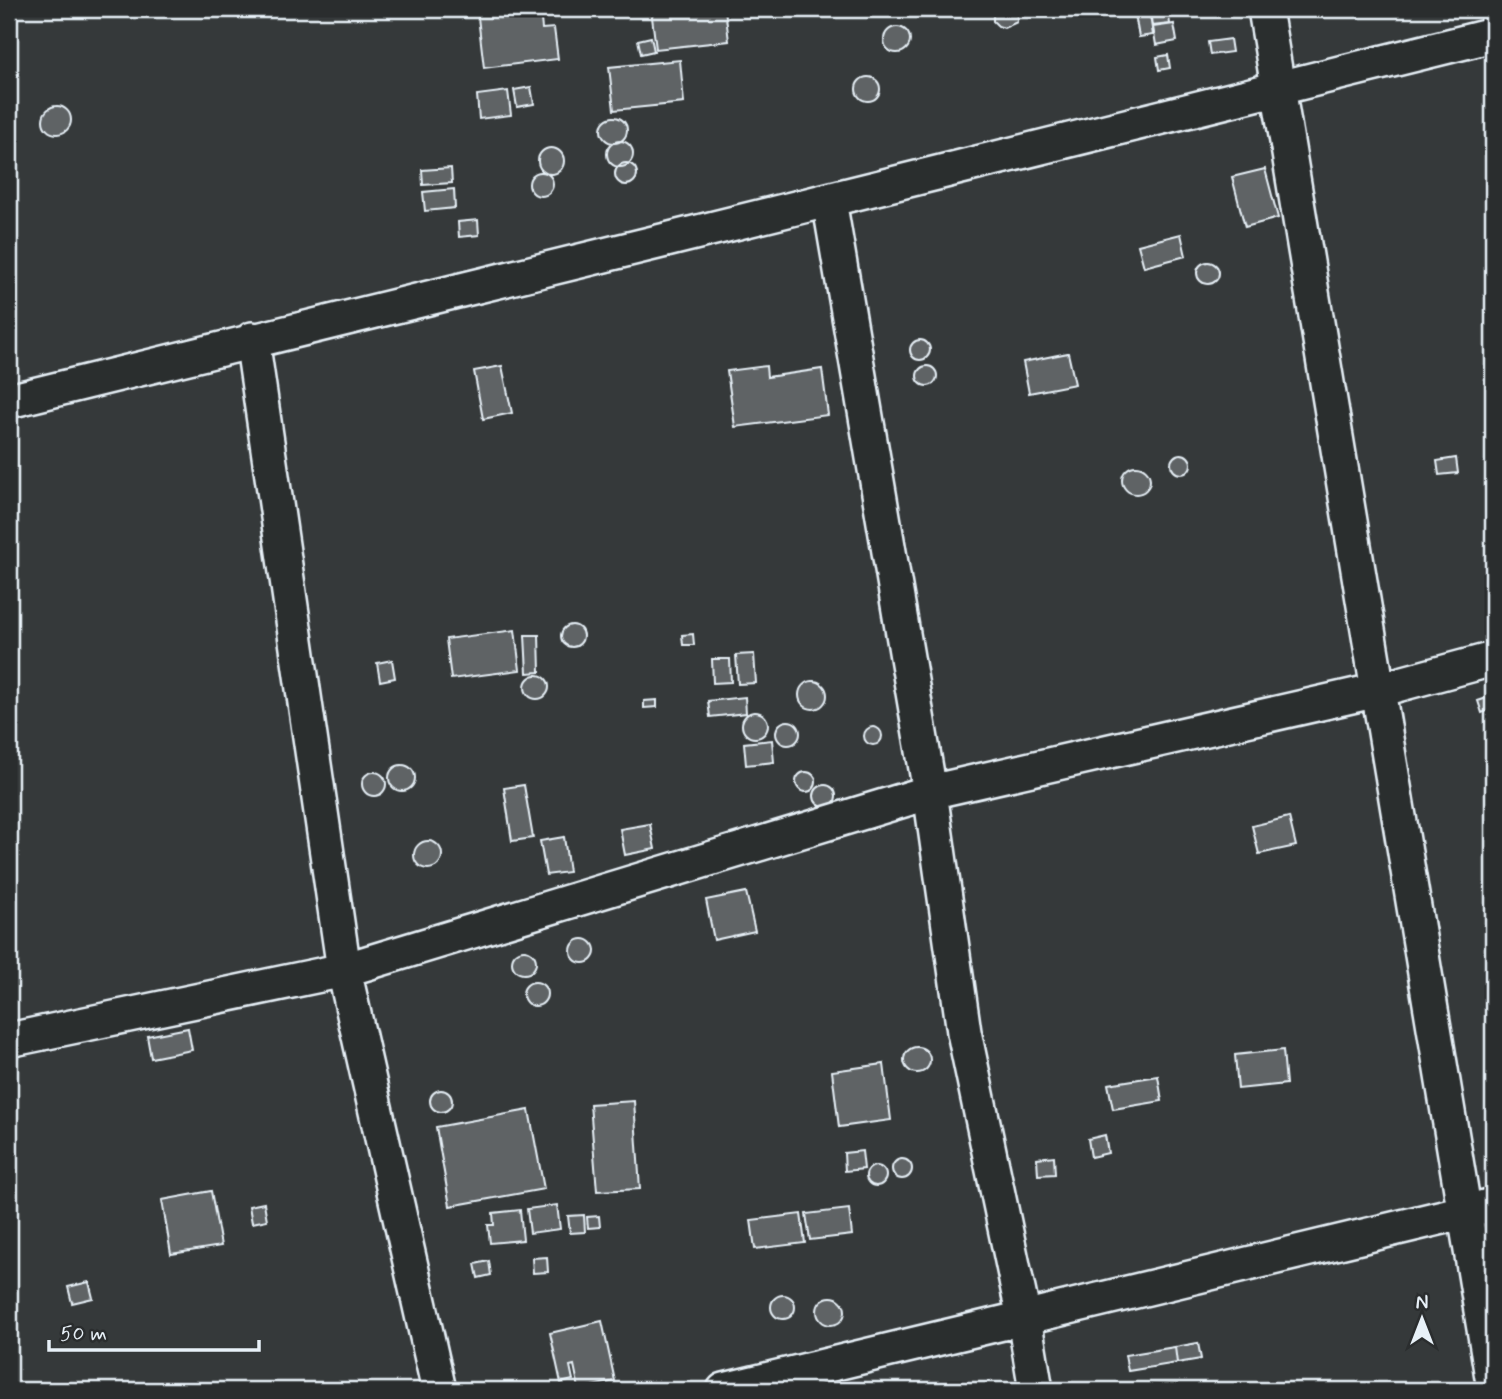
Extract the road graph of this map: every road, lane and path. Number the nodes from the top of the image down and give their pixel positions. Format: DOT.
graph roads {
  1 [pos="1265,9"];
  2 [pos="1493,35"];
  3 [pos="1278,86"];
  4 [pos="829,200"];
  5 [pos="252,339"];
  6 [pos="9,401"];
  7 [pos="1493,659"];
  8 [pos="1378,690"];
  9 [pos="930,792"];
  10 [pos="344,970"];
  11 [pos="9,1040"];
  12 [pos="1479,1209"];
  13 [pos="1024,1318"];
  14 [pos="1493,1383"];
  15 [pos="439,1390"];
  16 [pos="724,1390"];
  17 [pos="1036,1390"];
  1 -- 3 [label="street"];
  2 -- 3 [label="street"];
  3 -- 4 [label="street"];
  3 -- 8 [label="street"];
  4 -- 5 [label="street"];
  4 -- 9 [label="street"];
  5 -- 6 [label="street"];
  5 -- 10 [label="street"];
  7 -- 8 [label="street"];
  8 -- 9 [label="street"];
  8 -- 12 [label="street"];
  9 -- 10 [label="street"];
  9 -- 13 [label="street"];
  10 -- 11 [label="street"];
  10 -- 15 [label="street"];
  12 -- 13 [label="street"];
  12 -- 14 [label="street"];
  13 -- 16 [label="street"];
  13 -- 17 [label="street"];
}
